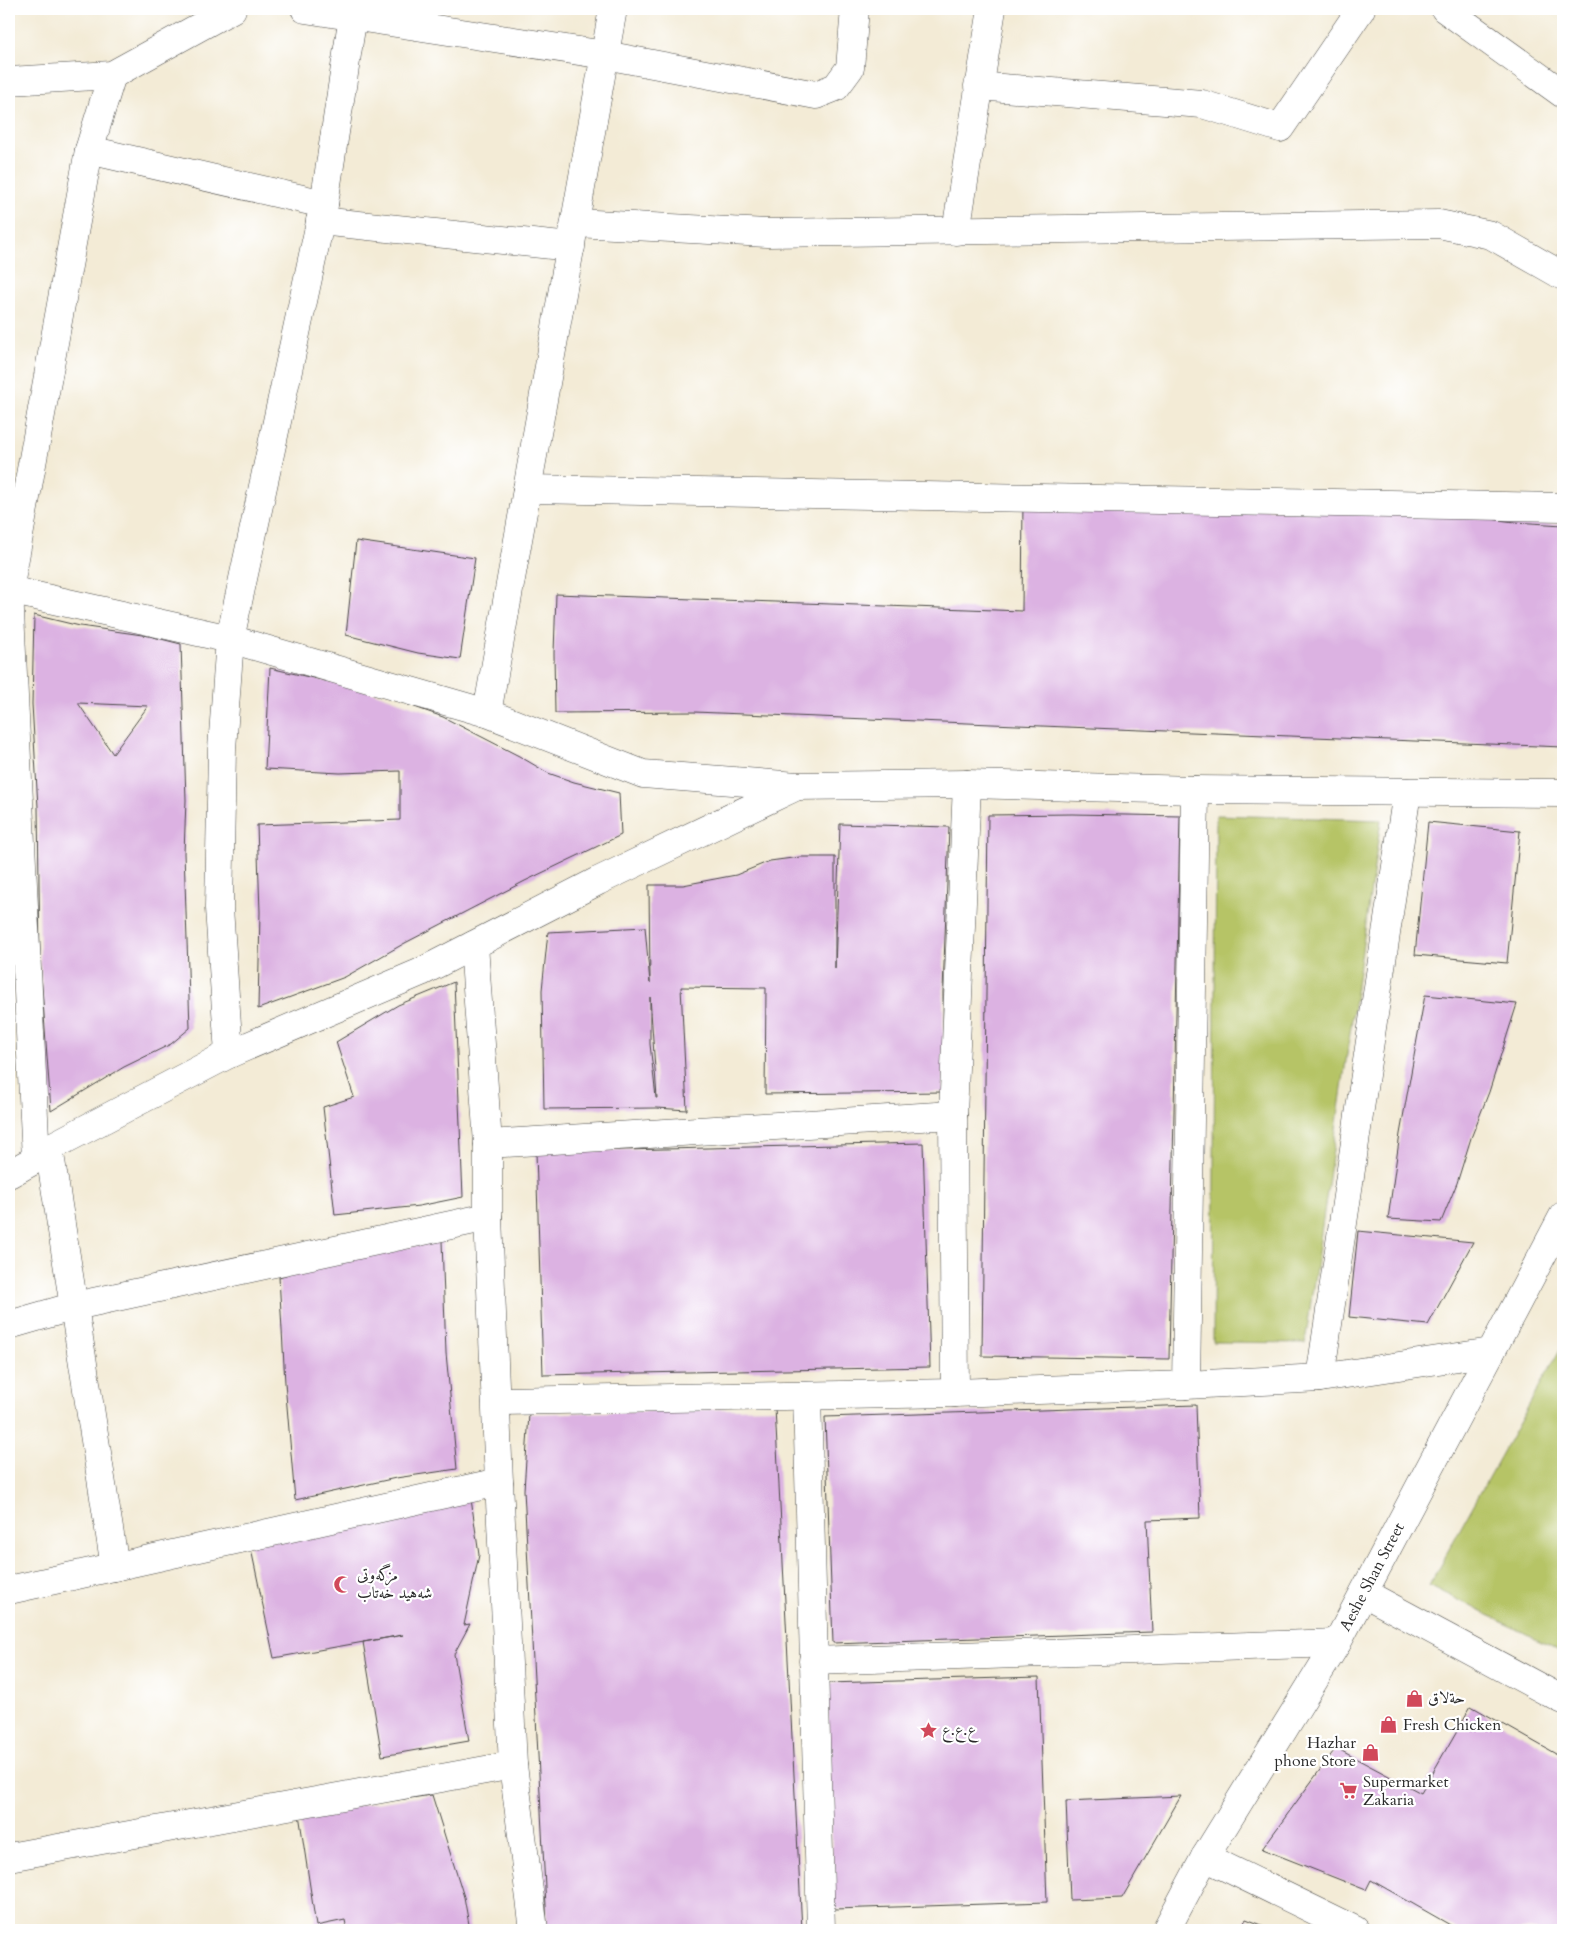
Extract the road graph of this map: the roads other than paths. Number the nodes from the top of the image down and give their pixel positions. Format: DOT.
graph roads {
  1 [pos="232,9"];
  2 [pos="305,9"];
  3 [pos="613,9"];
  4 [pos="855,9"];
  5 [pos="992,9"];
  6 [pos="1361,9"];
  7 [pos="1444,9"];
  8 [pos="353,16"];
  9 [pos="605,55"];
  10 [pos="112,75"];
  11 [pos="9,81"];
  12 [pos="978,86"];
  13 [pos="1563,94"];
  14 [pos="89,150"];
  15 [pos="322,213"];
  16 [pos="956,231"];
  17 [pos="573,235"];
  18 [pos="1563,276"];
  19 [pos="527,489"];
  20 [pos="1563,507"];
  21 [pos="9,590"];
  22 [pos="230,639"];
  23 [pos="487,713"];
  24 [pos="967,784"];
  25 [pos="797,786"];
  26 [pos="1195,790"];
  27 [pos="1407,792"];
  28 [pos="1563,793"];
  29 [pos="14,809"];
  30 [pos="474,945"];
  31 [pos="19,1041"];
  32 [pos="229,1054"];
  33 [pos="953,1114"];
  34 [pos="488,1144"];
  35 [pos="42,1154"];
  36 [pos="9,1174"];
  37 [pos="488,1216"];
  38 [pos="1563,1216"];
  39 [pos="75,1306"];
  40 [pos="9,1325"];
  41 [pos="1491,1352"];
  42 [pos="1320,1378"];
  43 [pos="1186,1384"];
  44 [pos="955,1393"];
  45 [pos="807,1396"];
  46 [pos="496,1401"];
  47 [pos="499,1482"];
  48 [pos="115,1567"];
  49 [pos="9,1590"];
  50 [pos="1364,1593"];
  51 [pos="1337,1643"];
  52 [pos="813,1661"];
  53 [pos="1563,1700"];
  54 [pos="513,1766"];
  55 [pos="1205,1857"];
  56 [pos="9,1858"];
  57 [pos="534,1930"];
  58 [pos="821,1930"];
  59 [pos="1166,1930"];
  60 [pos="1355,1930"];
  1 -- 10 [label="street"];
  2 -- 8 [label="street"];
  3 -- 9 [label="street"];
  4 -- 9 [label="street"];
  5 -- 12 [label="street"];
  6 -- 12 [label="street"];
  7 -- 13 [label="street"];
  8 -- 9 [label="street"];
  8 -- 15 [label="street"];
  9 -- 17 [label="street"];
  10 -- 11 [label="street"];
  10 -- 14 [label="street"];
  12 -- 16 [label="street"];
  14 -- 15 [label="street"];
  14 -- 21 [label="street"];
  15 -- 17 [label="street"];
  15 -- 22 [label="street"];
  16 -- 17 [label="street"];
  16 -- 18 [label="street"];
  17 -- 19 [label="street"];
  19 -- 20 [label="street"];
  19 -- 23 [label="street"];
  21 -- 22 [label="street"];
  21 -- 29 [label="street"];
  22 -- 23 [label="street"];
  22 -- 32 [label="street"];
  23 -- 25 [label="street"];
  24 -- 25 [label="street"];
  24 -- 26 [label="street"];
  24 -- 33 [label="street"];
  25 -- 30 [label="street"];
  26 -- 27 [label="street"];
  26 -- 43 [label="street"];
  27 -- 28 [label="street"];
  27 -- 42 [label="street"];
  29 -- 31 [label="street"];
  30 -- 32 [label="street"];
  30 -- 34 [label="street"];
  31 -- 35 [label="street"];
  32 -- 35 [label="street"];
  33 -- 34 [label="street"];
  33 -- 44 [label="street"];
  34 -- 37 [label="street"];
  35 -- 36 [label="street"];
  35 -- 39 [label="street"];
  37 -- 39 [label="street"];
  37 -- 46 [label="street"];
  38 -- 41 [label="street, Aeshe Shan Street"];
  39 -- 40 [label="street"];
  39 -- 48 [label="street"];
  41 -- 42 [label="street"];
  41 -- 50 [label="street, Aeshe Shan Street"];
  42 -- 43 [label="street"];
  43 -- 44 [label="street"];
  44 -- 45 [label="street"];
  45 -- 46 [label="street"];
  45 -- 52 [label="street"];
  46 -- 47 [label="street"];
  47 -- 48 [label="street"];
  47 -- 54 [label="street"];
  48 -- 49 [label="street"];
  50 -- 51 [label="street, Aeshe Shan Street"];
  50 -- 53 [label="street"];
  51 -- 52 [label="street"];
  51 -- 55 [label="street, Aeshe Shan Street"];
  52 -- 58 [label="street"];
  54 -- 56 [label="street"];
  54 -- 57 [label="street"];
  55 -- 59 [label="street, Aeshe Shan Street"];
  55 -- 60 [label="street"];
}
